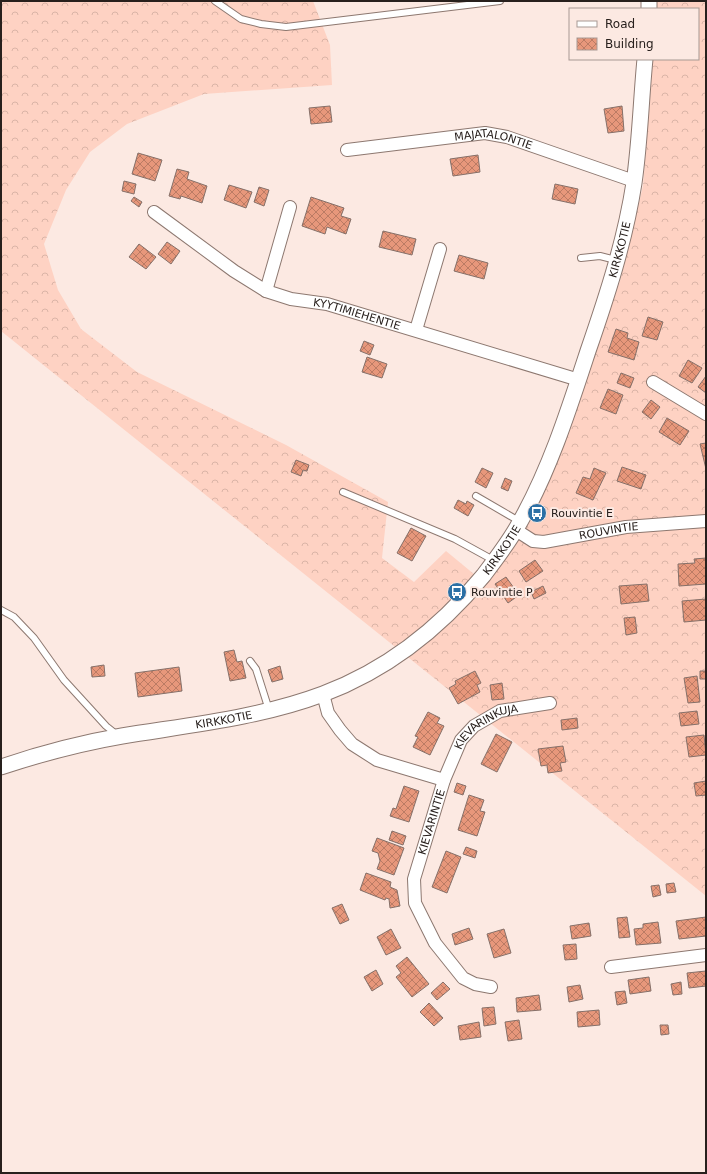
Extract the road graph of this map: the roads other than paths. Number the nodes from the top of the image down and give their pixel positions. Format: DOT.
graph roads {
  1 [pos="215,1"];
  2 [pos="500,1"];
  3 [pos="645,60"];
  4 [pos="347,150"];
  5 [pos="634,181"];
  6 [pos="290,207"];
  7 [pos="154,212"];
  8 [pos="440,249"];
  9 [pos="581,258"];
  10 [pos="617,260"];
  11 [pos="266,291"];
  12 [pos="416,330"];
  13 [pos="579,380"];
  14 [pos="654,382"];
  15 [pos="706,414"];
  16 [pos="343,492"];
  17 [pos="476,496"];
  18 [pos="706,521"];
  19 [pos="518,526"];
  20 [pos="495,561"];
  21 [pos="1,610"];
  22 [pos="250,661"];
  23 [pos="323,694"];
  24 [pos="550,703"];
  25 [pos="268,710"];
  26 [pos="119,736"];
  27 [pos="1,768"];
  28 [pos="444,780"];
  29 [pos="706,954"];
  30 [pos="611,967"];
  31 [pos="491,987"];
  1 -- 2 [label="lane"];
  3 -- 5 [label="street, KIRKKOTIE"];
  4 -- 5 [label="street, MAJATALONTIE"];
  5 -- 10 [label="street, KIRKKOTIE"];
  6 -- 11 [label="street"];
  7 -- 11 [label="street, KYYTIMIEHENTIE"];
  8 -- 12 [label="street"];
  9 -- 10 [label="lane"];
  10 -- 13 [label="street, KIRKKOTIE"];
  11 -- 12 [label="street, KYYTIMIEHENTIE"];
  12 -- 13 [label="street, KYYTIMIEHENTIE"];
  13 -- 19 [label="street, KIRKKOTIE"];
  14 -- 15 [label="street"];
  16 -- 20 [label="lane"];
  17 -- 19 [label="lane"];
  18 -- 19 [label="street, ROUVINTIE"];
  19 -- 20 [label="street, KIRKKOTIE"];
  20 -- 23 [label="street, KIRKKOTIE"];
  21 -- 26 [label="lane"];
  22 -- 25 [label="lane"];
  23 -- 25 [label="street, KIRKKOTIE"];
  23 -- 28 [label="street, KIEVARINTIE"];
  24 -- 28 [label="street, KIEVARINKUJA"];
  25 -- 26 [label="street, KIRKKOTIE"];
  26 -- 27 [label="street, KIRKKOTIE"];
  28 -- 31 [label="street, KIEVARINTIE"];
  29 -- 30 [label="street"];
}
